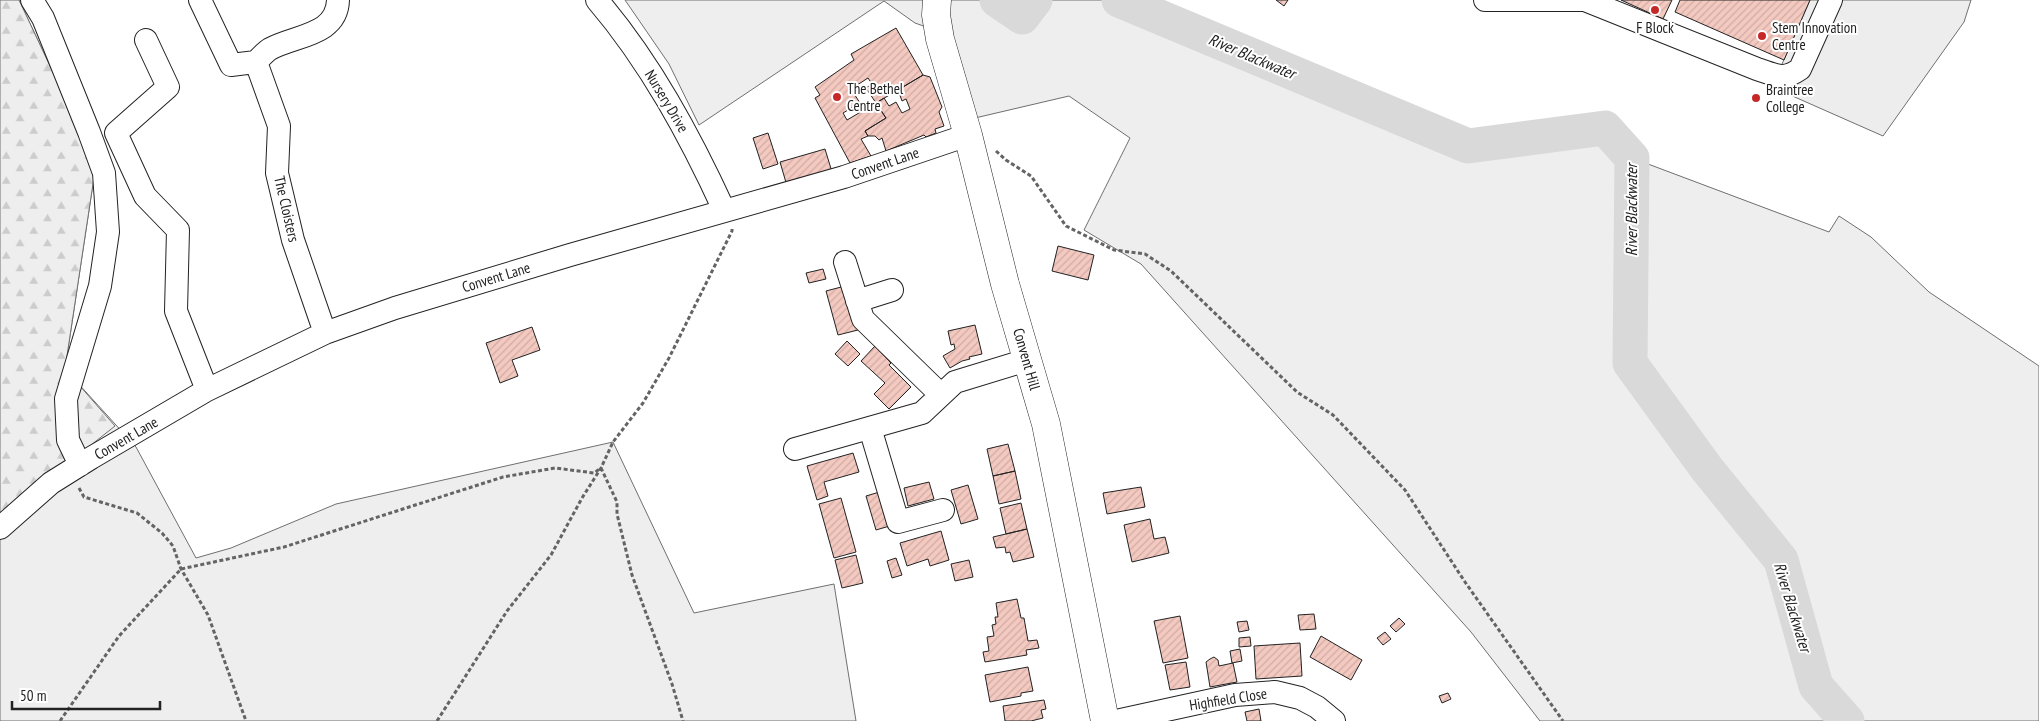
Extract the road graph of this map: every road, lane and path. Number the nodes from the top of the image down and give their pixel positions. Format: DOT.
graph roads {
  1 [pos="32,0"];
  2 [pos="200,0"];
  3 [pos="338,0"];
  4 [pos="597,0"];
  5 [pos="1485,0"];
  6 [pos="1831,0"];
  7 [pos="937,7"];
  8 [pos="146,40"];
  9 [pos="256,62"];
  10 [pos="968,135"];
  11 [pos="993,148"];
  12 [pos="724,210"];
  13 [pos="845,262"];
  14 [pos="892,290"];
  15 [pos="857,301"];
  16 [pos="325,333"];
  17 [pos="1027,360"];
  18 [pos="207,390"];
  19 [pos="941,396"];
  20 [pos="870,428"];
  21 [pos="795,449"];
  22 [pos="601,468"];
  23 [pos="67,473"];
  24 [pos="943,510"];
  25 [pos="0,528"];
  26 [pos="181,569"];
  27 [pos="60,721"];
  28 [pos="246,721"];
  29 [pos="437,721"];
  30 [pos="683,721"];
  31 [pos="1105,721"];
  32 [pos="1116,721"];
  33 [pos="1334,721"];
  34 [pos="1563,721"];
  1 -- 23 [label="street"];
  2 -- 9 [label="street"];
  3 -- 9 [label="street"];
  4 -- 12 [label="street, Nursery Drive"];
  5 -- 6 [label="street"];
  7 -- 10 [label="main road, Convent Hill"];
  8 -- 18 [label="street"];
  9 -- 16 [label="street, The Cloisters"];
  10 -- 12 [label="street, Convent Lane"];
  10 -- 17 [label="main road, Convent Hill"];
  11 -- 34 [label="path"];
  12 -- 16 [label="street, Convent Lane"];
  12 -- 22 [label="path"];
  13 -- 15 [label="street"];
  14 -- 15 [label="street"];
  15 -- 19 [label="street"];
  16 -- 18 [label="street, Convent Lane"];
  17 -- 19 [label="street"];
  17 -- 31 [label="main road, Convent Hill"];
  18 -- 23 [label="street, Convent Lane"];
  19 -- 20 [label="street"];
  20 -- 21 [label="street"];
  20 -- 24 [label="street"];
  22 -- 26 [label="path"];
  22 -- 29 [label="path"];
  22 -- 30 [label="path"];
  23 -- 25 [label="street, Convent Lane"];
  23 -- 26 [label="path"];
  26 -- 27 [label="path"];
  26 -- 28 [label="path"];
  32 -- 33 [label="street, Highfield Close"];
}
